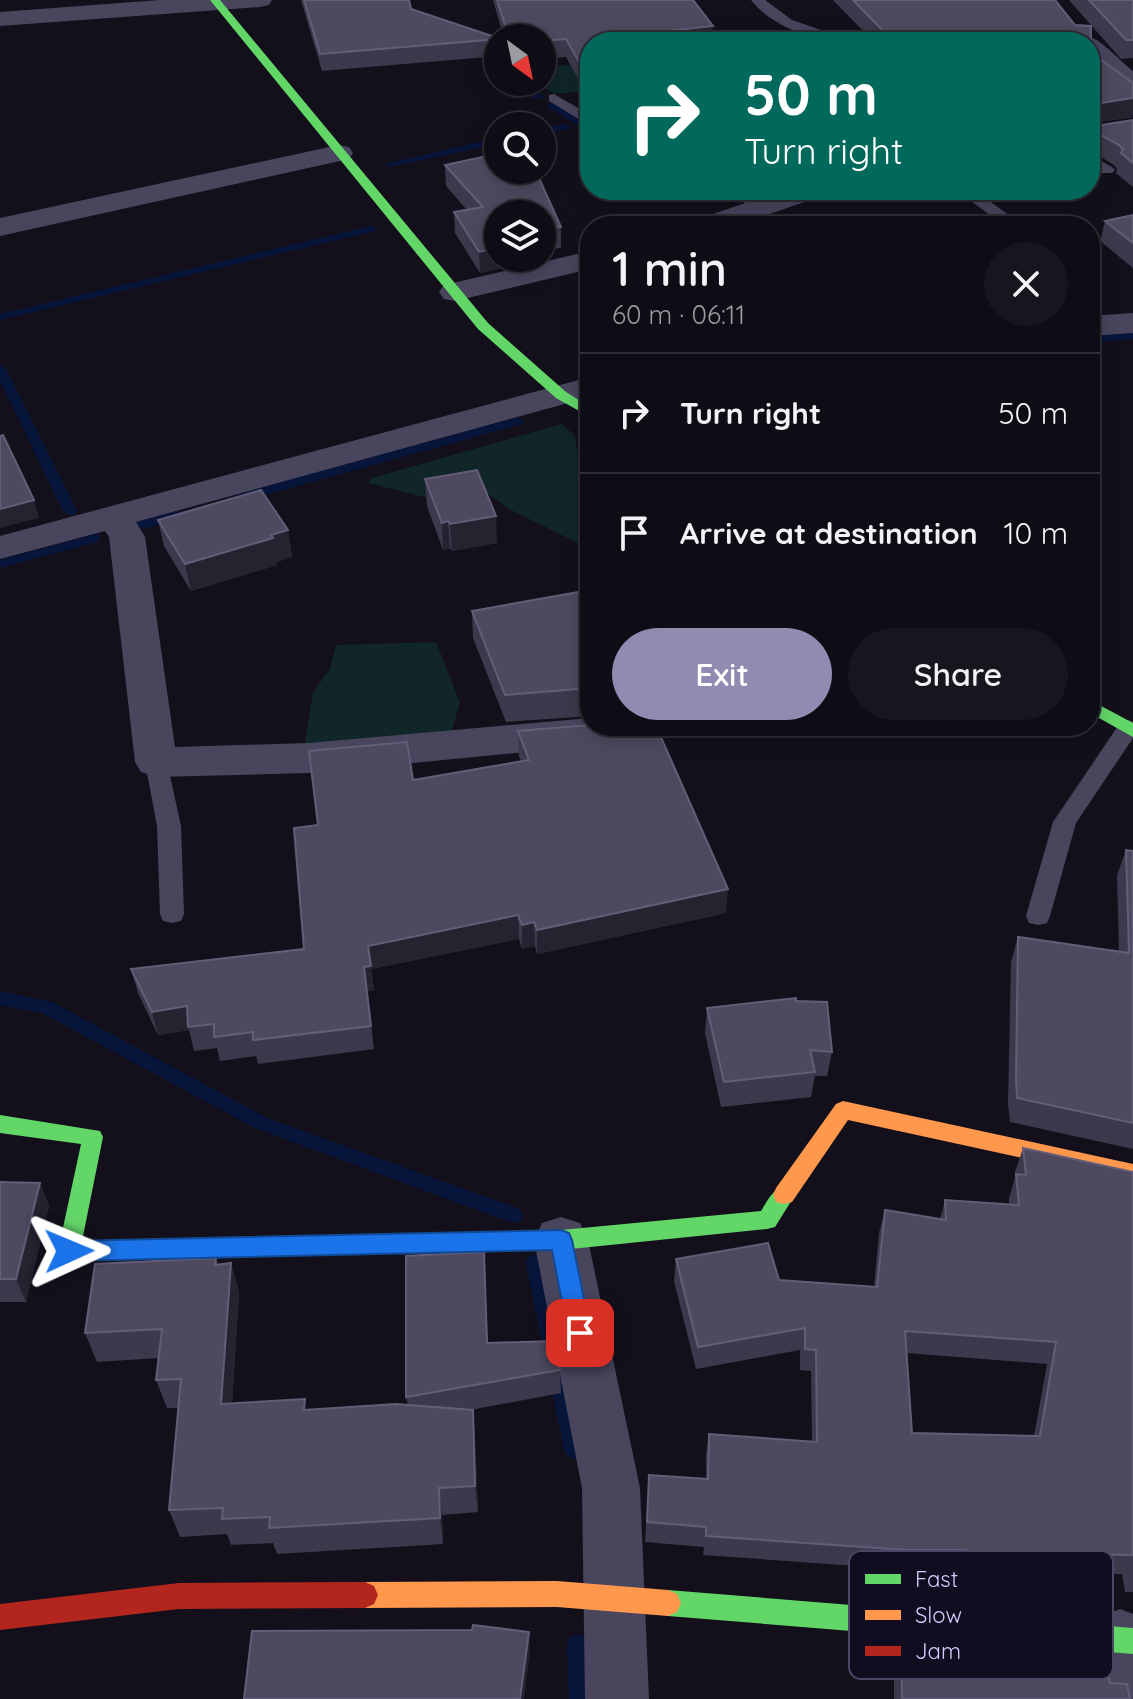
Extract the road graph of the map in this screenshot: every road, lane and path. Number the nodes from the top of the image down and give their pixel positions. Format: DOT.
graph roads {
  1 [pos="260,0"];
  2 [pos="758,0"];
  3 [pos="215,2"];
  4 [pos="38,8"];
  5 [pos="0,19"];
  6 [pos="818,32"];
  7 [pos="1100,57"];
  8 [pos="1133,84"];
  9 [pos="554,98"];
  10 [pos="580,115"];
  11 [pos="339,153"];
  12 [pos="1100,166"];
  13 [pos="1107,170"];
  14 [pos="750,200"];
  15 [pos="783,200"];
  16 [pos="978,200"];
  17 [pos="762,207"];
  18 [pos="735,216"];
  19 [pos="1002,216"];
  20 [pos="0,227"];
  21 [pos="580,262"];
  22 [pos="455,292"];
  23 [pos="1133,323"];
  24 [pos="1100,325"];
  25 [pos="580,398"];
  26 [pos="114,516"];
  27 [pos="0,548"];
  28 [pos="1100,712"];
  29 [pos="1131,730"];
  30 [pos="580,733"];
  31 [pos="156,762"];
  32 [pos="172,914"];
  33 [pos="1038,916"];
  34 [pos="0,1124"];
  35 [pos="1133,1173"];
  36 [pos="561,1240"];
  37 [pos="614,1598"];
  38 [pos="0,1617"];
  39 [pos="849,1618"];
  40 [pos="1127,1641"];
  41 [pos="617,1699"];
  42 [pos="1132,1699"];
  1 -- 3 [label="street"];
  2 -- 6 [label="lane"];
  3 -- 4 [label="street"];
  3 -- 11 [label="street"];
  4 -- 5 [label="street"];
  7 -- 8 [label="street"];
  9 -- 10 [label="lane"];
  11 -- 20 [label="street"];
  11 -- 22 [label="street"];
  12 -- 13 [label="lane"];
  14 -- 17 [label="lane"];
  15 -- 17 [label="street"];
  16 -- 19 [label="lane"];
  17 -- 18 [label="street"];
  21 -- 22 [label="street"];
  22 -- 25 [label="street"];
  23 -- 24 [label="street"];
  25 -- 26 [label="street"];
  26 -- 27 [label="street"];
  26 -- 31 [label="street"];
  28 -- 29 [label="street"];
  29 -- 33 [label="lane"];
  30 -- 31 [label="street"];
  31 -- 32 [label="lane"];
  34 -- 36 [label="street"];
  35 -- 36 [label="street"];
  36 -- 37 [label="street"];
  37 -- 38 [label="street"];
  37 -- 39 [label="street"];
  37 -- 41 [label="street"];
  40 -- 42 [label="street"];
}
